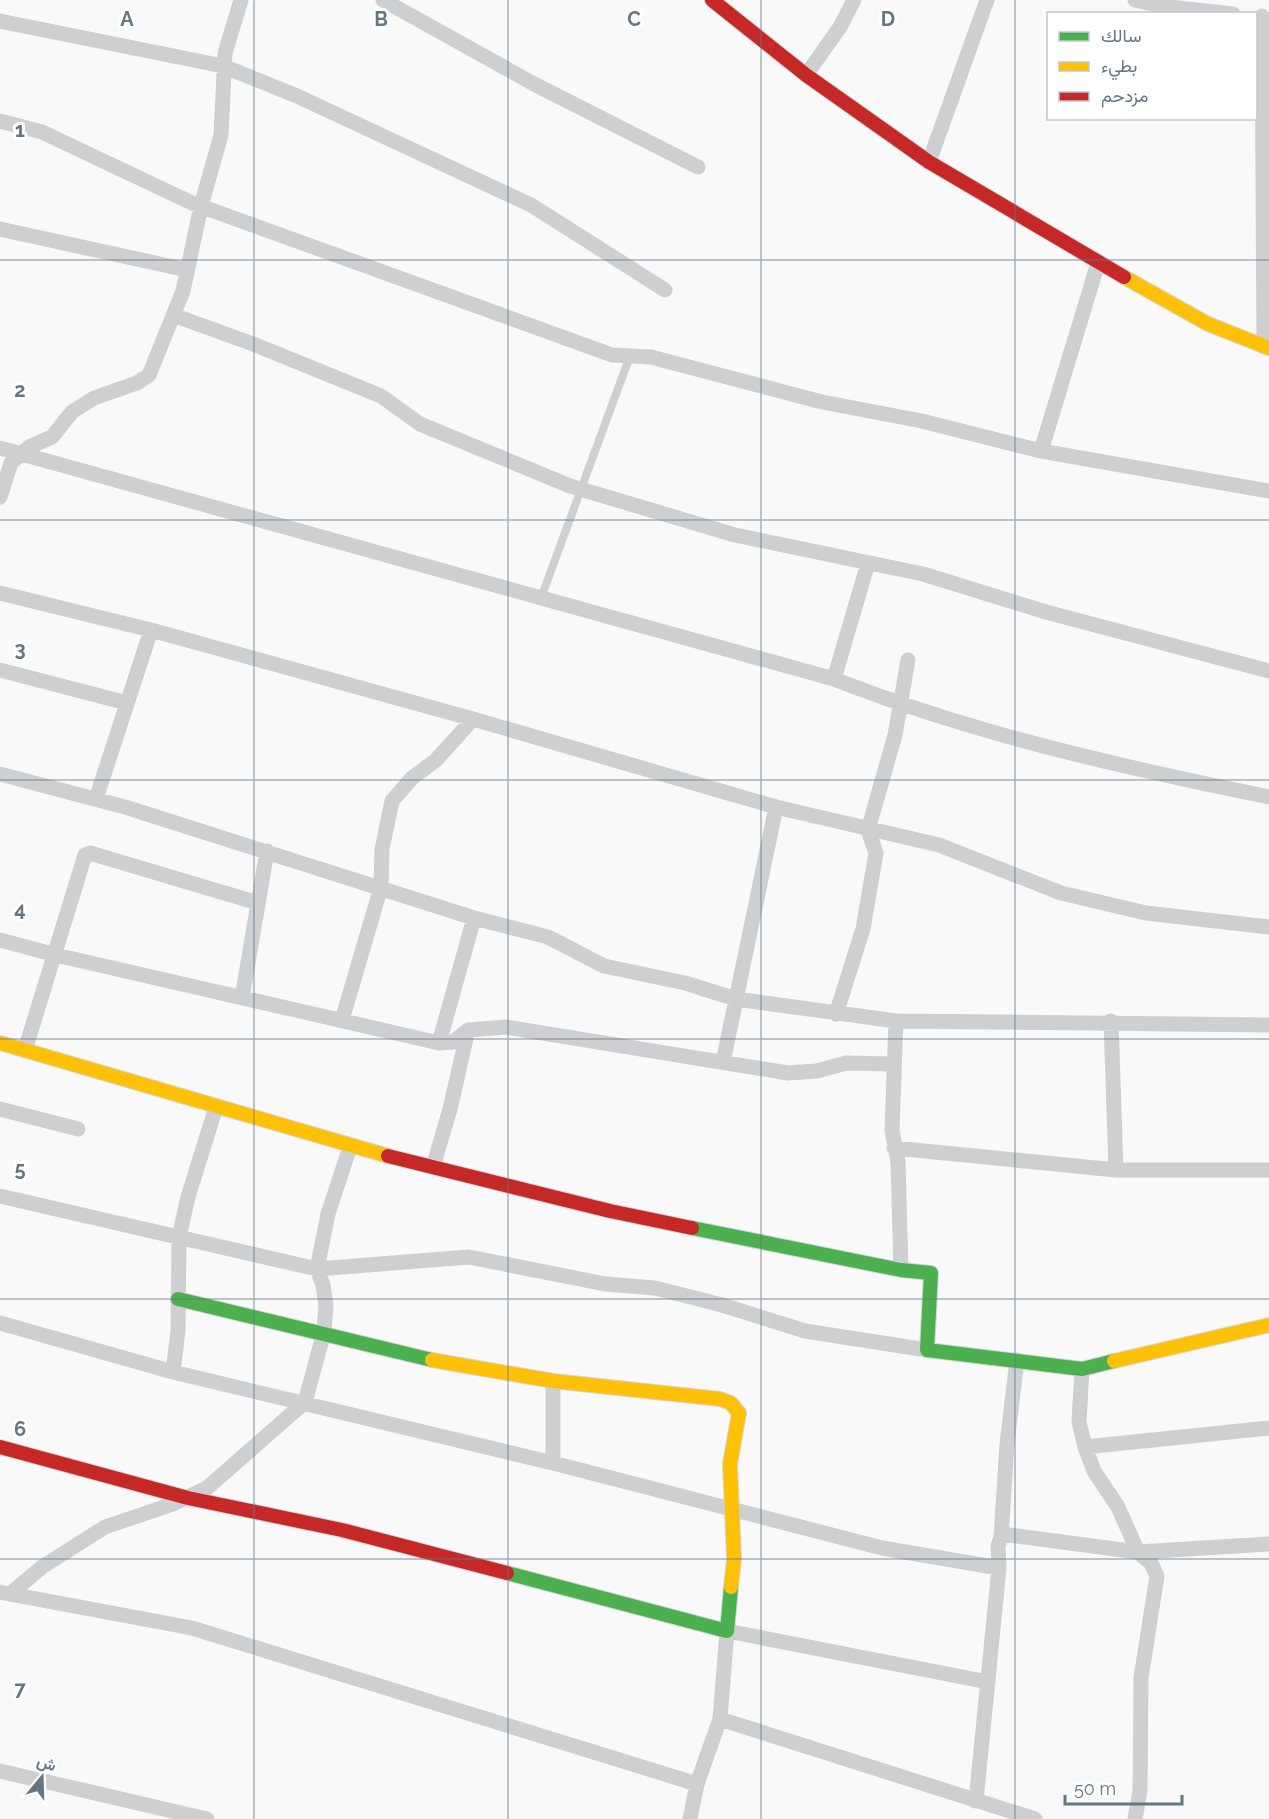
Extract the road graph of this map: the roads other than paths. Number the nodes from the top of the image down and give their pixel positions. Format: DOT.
graph roads {
  1 [pos="242,0"];
  2 [pos="383,0"];
  3 [pos="712,0"];
  4 [pos="854,0"];
  5 [pos="987,0"];
  6 [pos="1135,0"];
  7 [pos="1215,12"];
  8 [pos="1262,16"];
  9 [pos="0,21"];
  10 [pos="223,66"];
  11 [pos="806,75"];
  12 [pos="0,121"];
  13 [pos="928,162"];
  14 [pos="698,167"];
  15 [pos="1266,175"];
  16 [pos="201,206"];
  17 [pos="0,229"];
  18 [pos="1098,263"];
  19 [pos="187,270"];
  20 [pos="665,290"];
  21 [pos="173,315"];
  22 [pos="1266,347"];
  23 [pos="630,354"];
  24 [pos="0,448"];
  25 [pos="1041,451"];
  26 [pos="21,454"];
  27 [pos="579,489"];
  28 [pos="1269,491"];
  29 [pos="0,497"];
  30 [pos="868,563"];
  31 [pos="0,593"];
  32 [pos="541,598"];
  33 [pos="151,630"];
  34 [pos="908,660"];
  35 [pos="0,670"];
  36 [pos="1268,672"];
  37 [pos="834,679"];
  38 [pos="127,703"];
  39 [pos="902,705"];
  40 [pos="473,719"];
  41 [pos="0,774"];
  42 [pos="1269,796"];
  43 [pos="96,799"];
  44 [pos="776,807"];
  45 [pos="868,830"];
  46 [pos="267,851"];
  47 [pos="381,887"];
  48 [pos="258,903"];
  49 [pos="474,918"];
  50 [pos="1269,927"];
  51 [pos="0,940"];
  52 [pos="56,956"];
  53 [pos="242,998"];
  54 [pos="736,999"];
  55 [pos="836,1014"];
  56 [pos="342,1020"];
  57 [pos="896,1021"];
  58 [pos="1111,1021"];
  59 [pos="1269,1025"];
  60 [pos="468,1030"];
  61 [pos="0,1043"];
  62 [pos="439,1043"];
  63 [pos="25,1050"];
  64 [pos="723,1062"];
  65 [pos="894,1064"];
  66 [pos="216,1107"];
  67 [pos="0,1109"];
  68 [pos="78,1129"];
  69 [pos="350,1147"];
  70 [pos="894,1148"];
  71 [pos="433,1167"];
  72 [pos="1116,1170"];
  73 [pos="1269,1170"];
  74 [pos="0,1196"];
  75 [pos="179,1238"];
  76 [pos="317,1269"];
  77 [pos="901,1270"];
  78 [pos="178,1299"];
  79 [pos="0,1323"];
  80 [pos="1269,1325"];
  81 [pos="324,1332"];
  82 [pos="927,1350"];
  83 [pos="1017,1360"];
  84 [pos="1082,1369"];
  85 [pos="173,1372"];
  86 [pos="553,1382"];
  87 [pos="305,1402"];
  88 [pos="1269,1428"];
  89 [pos="0,1447"];
  90 [pos="1085,1447"];
  91 [pos="553,1463"];
  92 [pos="188,1498"];
  93 [pos="732,1509"];
  94 [pos="1001,1537"];
  95 [pos="1269,1544"];
  96 [pos="1138,1552"];
  97 [pos="999,1568"];
  98 [pos="5,1593"];
  99 [pos="727,1631"];
  100 [pos="988,1682"];
  101 [pos="720,1719"];
  102 [pos="0,1771"];
  103 [pos="697,1784"];
  104 [pos="976,1801"];
  105 [pos="207,1819"];
  106 [pos="690,1819"];
  107 [pos="1035,1819"];
  108 [pos="1135,1819"];
  1 -- 10 [label="street"];
  2 -- 14 [label="street"];
  3 -- 11 [label="street"];
  4 -- 11 [label="street"];
  5 -- 13 [label="street"];
  6 -- 7 [label="street"];
  8 -- 15 [label="street"];
  9 -- 10 [label="street"];
  10 -- 16 [label="street"];
  10 -- 20 [label="street"];
  11 -- 13 [label="street"];
  12 -- 16 [label="street"];
  13 -- 18 [label="street"];
  15 -- 22 [label="street"];
  16 -- 19 [label="street"];
  16 -- 23 [label="street"];
  17 -- 19 [label="street"];
  18 -- 22 [label="street"];
  18 -- 25 [label="street"];
  19 -- 21 [label="street"];
  21 -- 26 [label="street"];
  21 -- 27 [label="street"];
  23 -- 25 [label="street"];
  23 -- 27 [label="lane"];
  24 -- 26 [label="street"];
  25 -- 28 [label="street"];
  26 -- 29 [label="street"];
  26 -- 32 [label="street"];
  27 -- 30 [label="street"];
  27 -- 32 [label="lane"];
  30 -- 36 [label="street"];
  30 -- 37 [label="street"];
  31 -- 33 [label="street"];
  32 -- 37 [label="street"];
  33 -- 38 [label="street"];
  33 -- 40 [label="street"];
  34 -- 39 [label="street"];
  35 -- 38 [label="street"];
  37 -- 39 [label="street"];
  38 -- 43 [label="street"];
  39 -- 42 [label="street"];
  39 -- 45 [label="street"];
  40 -- 44 [label="street"];
  40 -- 47 [label="street"];
  41 -- 43 [label="street"];
  43 -- 46 [label="street"];
  44 -- 45 [label="street"];
  44 -- 54 [label="street"];
  45 -- 50 [label="street"];
  45 -- 55 [label="street"];
  46 -- 47 [label="street"];
  46 -- 48 [label="street"];
  47 -- 49 [label="street"];
  47 -- 56 [label="street"];
  48 -- 52 [label="street"];
  48 -- 53 [label="street"];
  49 -- 54 [label="street"];
  49 -- 62 [label="street"];
  51 -- 52 [label="street"];
  52 -- 53 [label="street"];
  52 -- 63 [label="street"];
  53 -- 56 [label="street"];
  54 -- 55 [label="street"];
  54 -- 64 [label="street"];
  55 -- 57 [label="street"];
  56 -- 62 [label="street"];
  57 -- 58 [label="street"];
  57 -- 65 [label="street"];
  58 -- 59 [label="street"];
  58 -- 72 [label="street"];
  60 -- 62 [label="street"];
  60 -- 64 [label="street"];
  60 -- 71 [label="street"];
  61 -- 63 [label="street"];
  63 -- 66 [label="street"];
  64 -- 65 [label="street"];
  65 -- 70 [label="street"];
  66 -- 69 [label="street"];
  66 -- 75 [label="street"];
  67 -- 68 [label="street"];
  69 -- 71 [label="street"];
  69 -- 76 [label="street"];
  70 -- 72 [label="street"];
  70 -- 77 [label="street"];
  71 -- 77 [label="street"];
  72 -- 73 [label="street"];
  74 -- 75 [label="street"];
  75 -- 76 [label="street"];
  75 -- 78 [label="street"];
  76 -- 81 [label="street"];
  76 -- 82 [label="street"];
  77 -- 82 [label="street"];
  78 -- 81 [label="street"];
  78 -- 85 [label="street"];
  79 -- 85 [label="street"];
  80 -- 84 [label="street"];
  81 -- 86 [label="street"];
  81 -- 87 [label="street"];
  82 -- 83 [label="street"];
  83 -- 84 [label="street"];
  83 -- 94 [label="street"];
  84 -- 90 [label="street"];
  85 -- 87 [label="street"];
  86 -- 91 [label="street"];
  86 -- 93 [label="street"];
  87 -- 91 [label="street"];
  87 -- 92 [label="street"];
  88 -- 90 [label="street"];
  89 -- 92 [label="street"];
  90 -- 96 [label="street"];
  91 -- 93 [label="street"];
  92 -- 98 [label="street"];
  92 -- 99 [label="street"];
  93 -- 97 [label="street"];
  93 -- 99 [label="street"];
  94 -- 96 [label="street"];
  94 -- 97 [label="street"];
  95 -- 96 [label="street"];
  96 -- 108 [label="street"];
  97 -- 100 [label="street"];
  98 -- 103 [label="street"];
  99 -- 100 [label="street"];
  99 -- 101 [label="street"];
  100 -- 104 [label="street"];
  101 -- 103 [label="street"];
  101 -- 104 [label="street"];
  102 -- 105 [label="street"];
  103 -- 106 [label="street"];
  104 -- 107 [label="street"];
}
